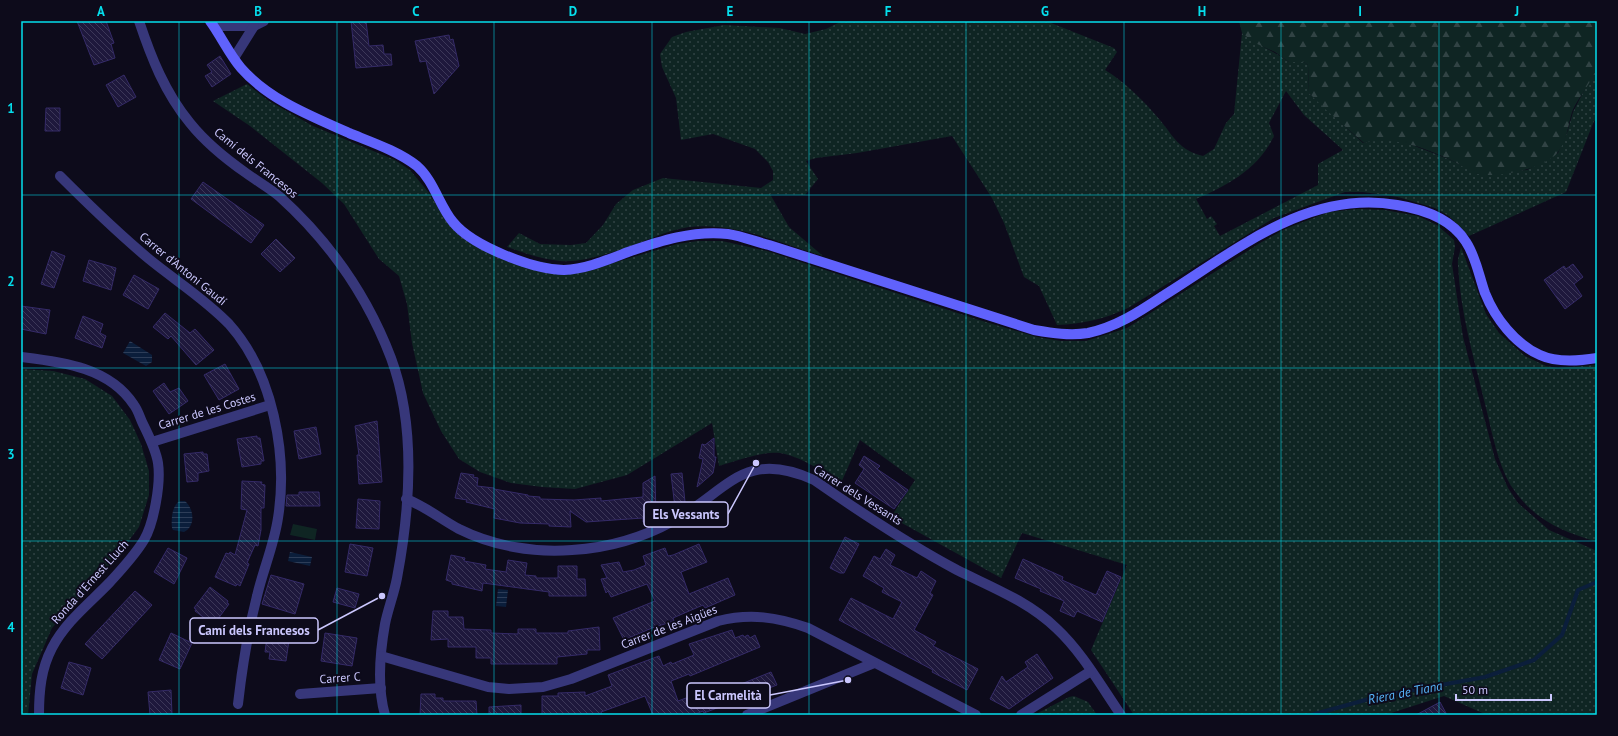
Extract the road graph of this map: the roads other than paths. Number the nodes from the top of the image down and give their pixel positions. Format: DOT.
graph roads {
  1 [pos="139,21"];
  2 [pos="259,23"];
  3 [pos="212,24"];
  4 [pos="234,58"];
  5 [pos="60,176"];
  6 [pos="21,357"];
  7 [pos="1597,358"];
  8 [pos="270,405"];
  9 [pos="152,442"];
  10 [pos="406,499"];
  11 [pos="381,656"];
  12 [pos="874,663"];
  13 [pos="1091,671"];
  14 [pos="381,688"];
  15 [pos="300,694"];
  16 [pos="238,704"];
  17 [pos="39,715"];
  18 [pos="385,715"];
  19 [pos="747,715"];
  20 [pos="976,715"];
  21 [pos="1021,715"];
  22 [pos="1121,715"];
  1 -- 10 [label="street, Camí dels Francesos"];
  2 -- 3 [label="street"];
  2 -- 4 [label="street"];
  3 -- 4 [label="street"];
  4 -- 7 [label="street"];
  5 -- 8 [label="street, Carrer d'Antoni Gaudí"];
  6 -- 9 [label="street, Ronda d'Ernest Lluch"];
  8 -- 9 [label="street, Carrer de les Costes"];
  8 -- 16 [label="street, Carrer d'Antoni Gaudí"];
  9 -- 17 [label="street, Ronda d'Ernest Lluch"];
  10 -- 11 [label="street, Camí dels Francesos"];
  10 -- 13 [label="street, Carrer dels Vessants"];
  11 -- 12 [label="street, Carrer de les Aigües"];
  11 -- 14 [label="street, Camí dels Francesos"];
  12 -- 19 [label="street"];
  12 -- 20 [label="street, Carrer de les Aigües"];
  13 -- 21 [label="street"];
  13 -- 22 [label="street, Carrer dels Vessants"];
  14 -- 15 [label="street, Carrer C"];
  14 -- 18 [label="street, Camí dels Francesos"];
}
